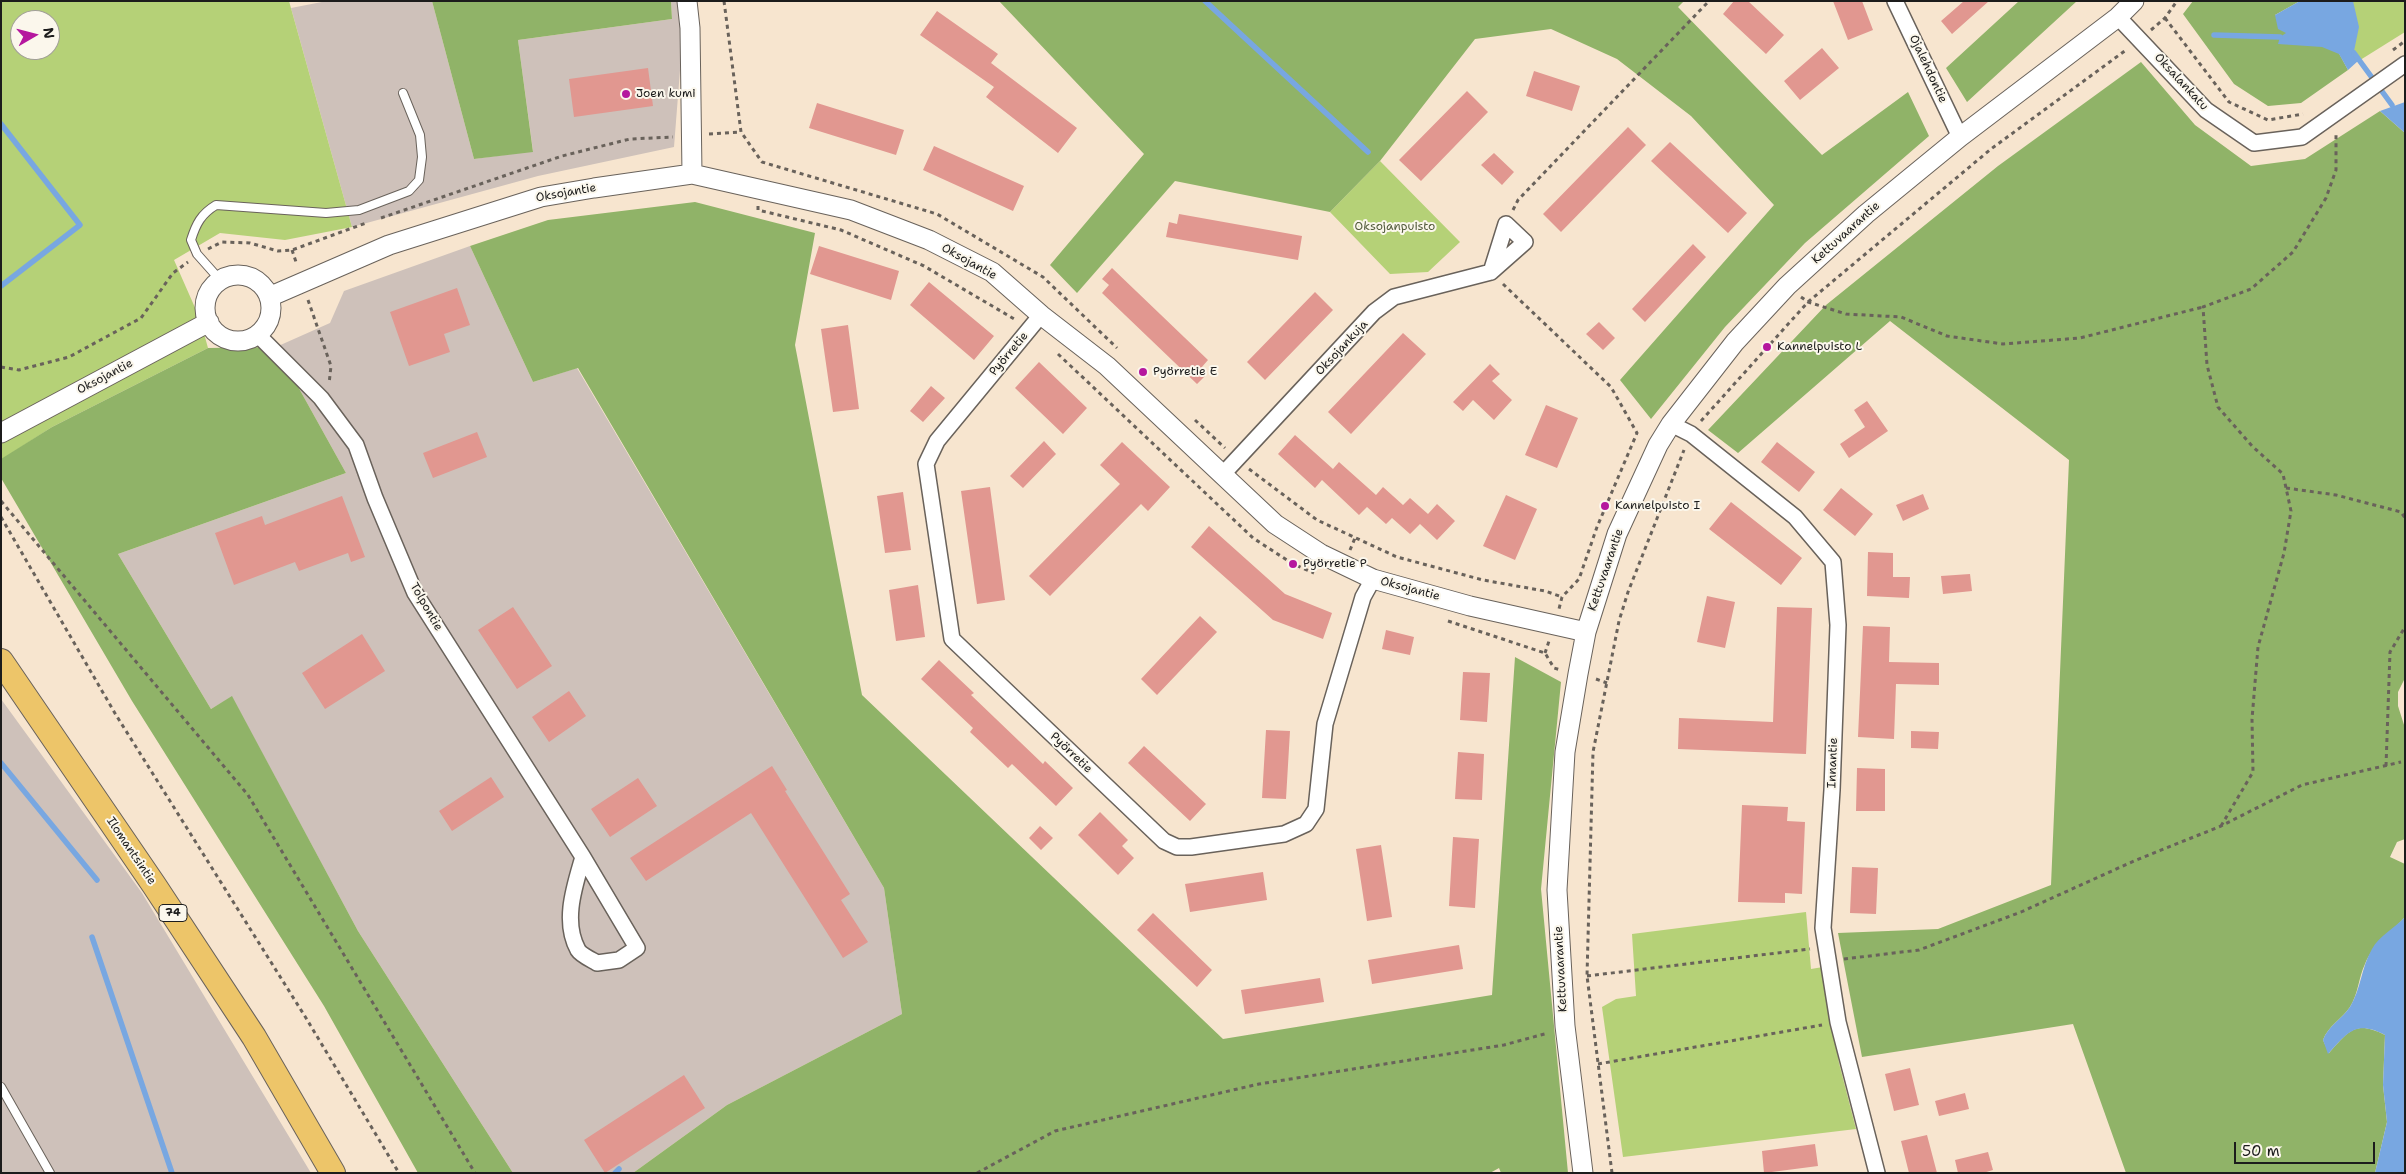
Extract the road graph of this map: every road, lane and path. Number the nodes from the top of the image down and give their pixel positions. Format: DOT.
graph roads {
  1 [pos="687,1"];
  2 [pos="724,1"];
  3 [pos="1709,1"];
  4 [pos="1896,1"];
  5 [pos="2134,1"];
  6 [pos="2177,1"];
  7 [pos="2118,17"];
  8 [pos="2165,18"];
  9 [pos="2141,39"];
  10 [pos="2405,41"];
  11 [pos="2389,52"];
  12 [pos="2405,64"];
  13 [pos="403,93"];
  14 [pos="2336,113"];
  15 [pos="2306,114"];
  16 [pos="692,136"];
  17 [pos="1960,137"];
  18 [pos="692,174"];
  19 [pos="380,218"];
  20 [pos="371,221"];
  21 [pos="1506,224"];
  22 [pos="292,250"];
  23 [pos="197,254"];
  24 [pos="1491,272"];
  25 [pos="221,281"];
  26 [pos="302,282"];
  27 [pos="1787,286"];
  28 [pos="269,297"];
  29 [pos="1808,302"];
  30 [pos="2203,307"];
  31 [pos="1041,315"];
  32 [pos="209,322"];
  33 [pos="258,335"];
  34 [pos="1,367"];
  35 [pos="321,398"];
  36 [pos="1671,424"];
  37 [pos="1,433"];
  38 [pos="1691,434"];
  39 [pos="1223,474"];
  40 [pos="2286,488"];
  41 [pos="1,501"];
  42 [pos="1,517"];
  43 [pos="2405,518"];
  44 [pos="1373,579"];
  45 [pos="1554,625"];
  46 [pos="2405,627"];
  47 [pos="1586,632"];
  48 [pos="1545,652"];
  49 [pos="1,661"];
  50 [pos="2401,762"];
  51 [pos="2386,766"];
  52 [pos="2220,826"];
  53 [pos="583,857"];
  54 [pos="1827,954"];
  55 [pos="1587,976"];
  56 [pos="1838,1022"];
  57 [pos="1565,1026"];
  58 [pos="1598,1064"];
  59 [pos="1,1087"];
  60 [pos="50,1173"];
  61 [pos="333,1173"];
  62 [pos="398,1173"];
  63 [pos="475,1173"];
  64 [pos="977,1173"];
  65 [pos="1583,1173"];
  66 [pos="1612,1173"];
  67 [pos="1877,1173"];
  1 -- 16 [label="street"];
  2 -- 16 [label="path"];
  3 -- 21 [label="path"];
  4 -- 17 [label="street, Ojalehdontie"];
  5 -- 7 [label="street, Kettuvaarantie"];
  6 -- 8 [label="path"];
  7 -- 9 [label="street, Oksalankatu"];
  7 -- 17 [label="street, Kettuvaarantie"];
  8 -- 9 [label="path"];
  8 -- 15 [label="path"];
  9 -- 14 [label="street, Oksalankatu"];
  9 -- 29 [label="path"];
  10 -- 11 [label="path"];
  12 -- 14 [label="street, Oksalankatu"];
  13 -- 23 [label="lane"];
  14 -- 30 [label="path"];
  16 -- 18 [label="street"];
  16 -- 19 [label="path"];
  17 -- 27 [label="street, Kettuvaarantie"];
  18 -- 26 [label="street, Oksojantie"];
  18 -- 31 [label="street, Oksojantie"];
  20 -- 22 [label="path"];
  21 -- 24 [label="street"];
  21 -- 24 [label="street, Oksojankuja"];
  22 -- 23 [label="path"];
  22 -- 26 [label="path"];
  23 -- 25 [label="lane"];
  23 -- 34 [label="path"];
  24 -- 39 [label="street, Oksojankuja"];
  24 -- 45 [label="path"];
  25 -- 28 [label="street"];
  25 -- 32 [label="street"];
  26 -- 28 [label="street, Oksojantie"];
  26 -- 35 [label="path"];
  27 -- 29 [label="path"];
  27 -- 36 [label="street, Kettuvaarantie"];
  28 -- 33 [label="street"];
  29 -- 30 [label="path"];
  29 -- 38 [label="path"];
  30 -- 40 [label="path"];
  31 -- 39 [label="street, Oksojantie"];
  31 -- 44 [label="street, Pyörretie"];
  32 -- 33 [label="street"];
  32 -- 37 [label="street, Oksojantie"];
  33 -- 35 [label="street, Tolpontie"];
  35 -- 53 [label="street, Tolpontie"];
  36 -- 38 [label="street, Innantie"];
  36 -- 47 [label="street, Kettuvaarantie"];
  38 -- 54 [label="street, Innantie"];
  38 -- 55 [label="path"];
  39 -- 44 [label="street, Oksojantie"];
  40 -- 43 [label="path"];
  40 -- 52 [label="path"];
  41 -- 63 [label="path"];
  42 -- 62 [label="path"];
  44 -- 45 [label="street, Oksojantie"];
  45 -- 47 [label="street, Oksojantie"];
  45 -- 48 [label="path"];
  46 -- 51 [label="path"];
  47 -- 57 [label="street, Kettuvaarantie"];
  49 -- 61 [label="main road, Ilomantsintie / 74"];
  50 -- 51 [label="path"];
  51 -- 52 [label="path"];
  52 -- 54 [label="path"];
  53 -- 53 [label="street, Tolpontie"];
  54 -- 55 [label="path"];
  54 -- 56 [label="street, Innantie"];
  55 -- 58 [label="path"];
  56 -- 58 [label="path"];
  56 -- 67 [label="street, Innantie"];
  57 -- 64 [label="path"];
  57 -- 65 [label="street, Kettuvaarantie"];
  58 -- 66 [label="path"];
  59 -- 60 [label="lane"];
}
